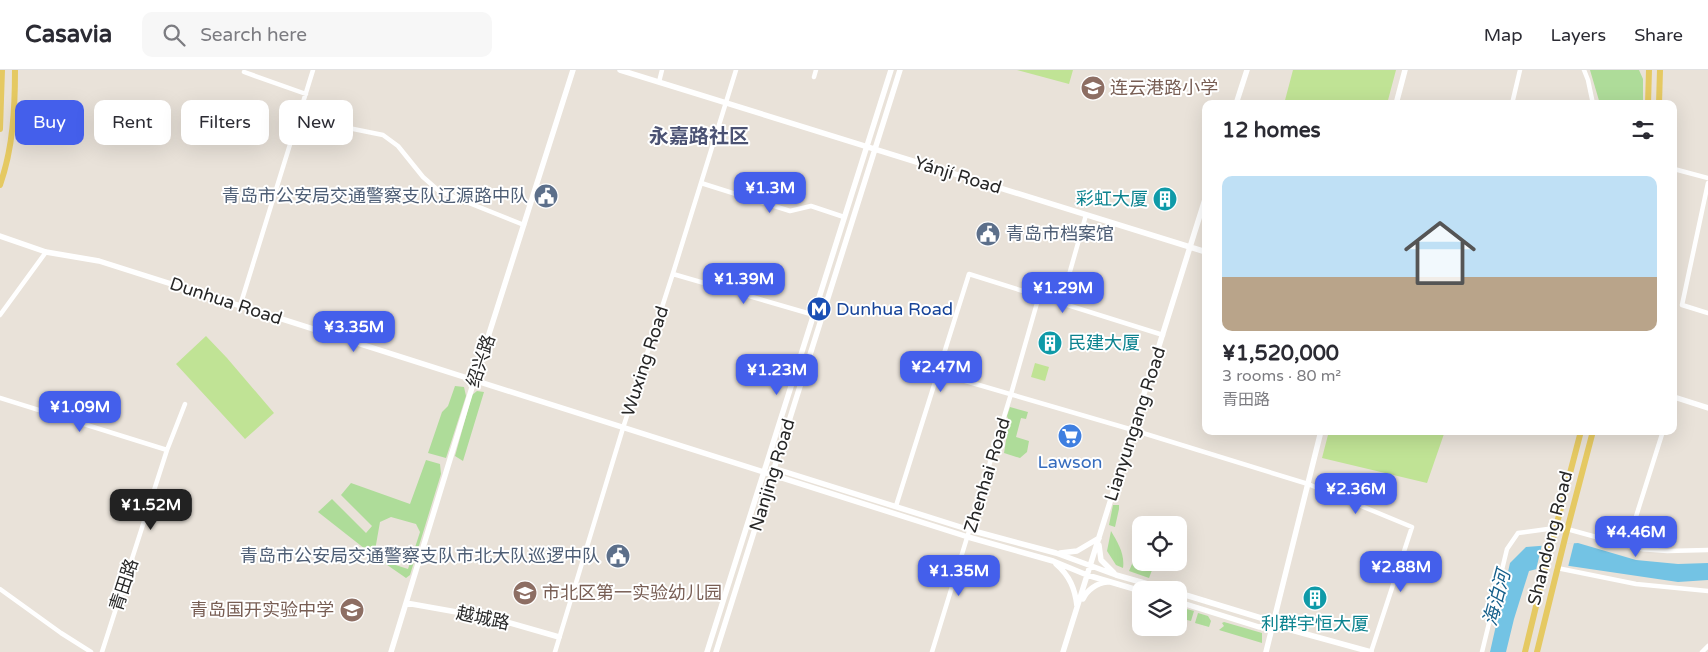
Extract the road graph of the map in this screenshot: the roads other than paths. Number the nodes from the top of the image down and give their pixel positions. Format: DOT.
graph roads {
  1 [pos="2,70"];
  2 [pos="15,70"];
  3 [pos="313,70"];
  4 [pos="573,70"];
  5 [pos="620,70"];
  6 [pos="662,70"];
  7 [pos="736,70"];
  8 [pos="816,70"];
  9 [pos="891,70"];
  10 [pos="900,70"];
  11 [pos="1247,70"];
  12 [pos="1405,70"];
  13 [pos="1520,70"];
  14 [pos="1584,70"];
  15 [pos="1648,70"];
  16 [pos="1662,70"];
  17 [pos="244,72"];
  18 [pos="814,77"];
  19 [pos="659,82"];
  20 [pos="306,94"];
  21 [pos="304,100"];
  22 [pos="1237,100"];
  23 [pos="1397,100"];
  24 [pos="1513,100"];
  25 [pos="1592,100"];
  26 [pos="1648,100"];
  27 [pos="1660,100"];
  28 [pos="726,104"];
  29 [pos="0,129"];
  30 [pos="353,129"];
  31 [pos="291,145"];
  32 [pos="866,147"];
  33 [pos="875,150"];
  34 [pos="1677,170"];
  35 [pos="1708,178"];
  36 [pos="701,183"];
  37 [pos="1708,184"];
  38 [pos="0,185"];
  39 [pos="1202,209"];
  40 [pos="1086,215"];
  41 [pos="844,217"];
  42 [pos="524,225"];
  43 [pos="0,236"];
  44 [pos="1190,247"];
  45 [pos="1202,251"];
  46 [pos="46,252"];
  47 [pos="673,274"];
  48 [pos="1039,296"];
  49 [pos="1061,304"];
  50 [pos="240,306"];
  51 [pos="1708,313"];
  52 [pos="814,314"];
  53 [pos="0,315"];
  54 [pos="821,317"];
  55 [pos="1163,336"];
  56 [pos="938,373"];
  57 [pos="474,381"];
  58 [pos="1011,394"];
  59 [pos="0,398"];
  60 [pos="1677,398"];
  61 [pos="185,404"];
  62 [pos="1708,408"];
  63 [pos="623,428"];
  64 [pos="1133,430"];
  65 [pos="1320,435"];
  66 [pos="1580,435"];
  67 [pos="1592,435"];
  68 [pos="1662,435"];
  69 [pos="167,450"];
  70 [pos="774,467"];
  71 [pos="764,472"];
  72 [pos="772,475"];
  73 [pos="1308,484"];
  74 [pos="896,506"];
  75 [pos="1556,528"];
  76 [pos="1567,529"];
  77 [pos="970,530"];
  78 [pos="968,537"];
  79 [pos="1099,538"];
  80 [pos="1627,545"];
  81 [pos="1708,550"];
  82 [pos="1056,553"];
  83 [pos="1053,561"];
  84 [pos="1090,567"];
  85 [pos="1557,568"];
  86 [pos="1087,575"];
  87 [pos="1116,575"];
  88 [pos="1137,581"];
  89 [pos="1112,583"];
  90 [pos="1132,589"];
  91 [pos="0,590"];
  92 [pos="1708,592"];
  93 [pos="1187,595"];
  94 [pos="406,604"];
  95 [pos="1187,605"];
  96 [pos="1077,610"];
  97 [pos="1273,625"];
  98 [pos="560,637"];
  99 [pos="1708,646"];
  100 [pos="91,652"];
  101 [pos="102,652"];
  102 [pos="391,652"];
  103 [pos="555,652"];
  104 [pos="708,652"];
  105 [pos="716,652"];
  106 [pos="932,652"];
  107 [pos="1063,652"];
  108 [pos="1266,652"];
  109 [pos="1371,652"];
  110 [pos="1482,652"];
  111 [pos="1525,652"];
  112 [pos="1537,652"];
  113 [pos="1702,652"];
  1 -- 29 [label="main road"];
  2 -- 38 [label="main road"];
  3 -- 20 [label="street"];
  4 -- 42 [label="main road, 绍兴路"];
  5 -- 19 [label="main road, Yánjí Road"];
  6 -- 19 [label="street"];
  7 -- 28 [label="street, Wuxing Road"];
  8 -- 18 [label="street"];
  9 -- 32 [label="main road, Nanjing Road"];
  10 -- 33 [label="main road, Nanjing Road"];
  11 -- 22 [label="main road"];
  12 -- 23 [label="main road"];
  13 -- 24 [label="street"];
  14 -- 25 [label="street"];
  15 -- 26 [label="main road"];
  16 -- 27 [label="main road"];
  17 -- 20 [label="street"];
  19 -- 28 [label="main road, Yánjí Road"];
  20 -- 21 [label="street"];
  28 -- 32 [label="main road, Yánjí Road"];
  28 -- 36 [label="street, Wuxing Road"];
  30 -- 42 [label="street"];
  31 -- 50 [label="street"];
  32 -- 33 [label="main road, Yánjí Road"];
  32 -- 41 [label="main road, Nanjing Road"];
  33 -- 40 [label="main road, Yánjí Road"];
  33 -- 54 [label="main road, Nanjing Road"];
  34 -- 35 [label="street"];
  36 -- 41 [label="street"];
  36 -- 47 [label="street, Wuxing Road"];
  37 -- 51 [label="street"];
  39 -- 44 [label="main road, Lianyungang Road"];
  40 -- 44 [label="main road, Yánjí Road"];
  40 -- 49 [label="street"];
  41 -- 52 [label="main road, Nanjing Road"];
  42 -- 57 [label="main road, 绍兴路"];
  43 -- 46 [label="main road, Dunhua Road"];
  44 -- 45 [label="main road, Yánjí Road"];
  44 -- 55 [label="main road, Lianyungang Road"];
  46 -- 50 [label="main road, Dunhua Road"];
  46 -- 53 [label="street"];
  47 -- 52 [label="street"];
  47 -- 63 [label="street, Wuxing Road"];
  48 -- 49 [label="street"];
  48 -- 56 [label="street"];
  48 -- 58 [label="street, Zhenhai Road"];
  49 -- 55 [label="street"];
  50 -- 57 [label="main road, Dunhua Road"];
  52 -- 54 [label="street"];
  52 -- 71 [label="main road, Nanjing Road"];
  54 -- 70 [label="main road, Nanjing Road"];
  55 -- 64 [label="main road, Lianyungang Road"];
  56 -- 58 [label="street"];
  56 -- 74 [label="street"];
  57 -- 63 [label="main road, Dunhua Road"];
  57 -- 94 [label="main road, 绍兴路"];
  58 -- 64 [label="street"];
  58 -- 77 [label="street, Zhenhai Road"];
  59 -- 69 [label="street"];
  60 -- 62 [label="main road"];
  61 -- 69 [label="street, 青田路"];
  63 -- 71 [label="main road, Dunhua Road"];
  63 -- 98 [label="street, Wuxing Road"];
  64 -- 73 [label="street"];
  64 -- 79 [label="main road, Lianyungang Road"];
  65 -- 73 [label="main road"];
  66 -- 75 [label="main road, Shandong Road"];
  67 -- 76 [label="main road, Shandong Road"];
  68 -- 80 [label="street"];
  69 -- 101 [label="street, 青田路"];
  70 -- 71 [label="main road"];
  70 -- 72 [label="main road, Nanjing Road"];
  70 -- 74 [label="main road"];
  71 -- 72 [label="main road, Dunhua Road"];
  71 -- 104 [label="main road, Nanjing Road"];
  72 -- 78 [label="main road, Dunhua Road"];
  72 -- 105 [label="main road, Nanjing Road"];
  73 -- 97 [label="main road"];
  73 -- 109 [label="street"];
  74 -- 77 [label="main road"];
  75 -- 110 [label="street"];
  75 -- 111 [label="main road, Shandong Road"];
  76 -- 80 [label="street"];
  76 -- 85 [label="main road, Shandong Road"];
  77 -- 78 [label="street, Zhenhai Road"];
  77 -- 82 [label="main road"];
  78 -- 83 [label="main road, Dunhua Road"];
  78 -- 106 [label="street, Zhenhai Road"];
  79 -- 82 [label="main road"];
  79 -- 84 [label="main road, Lianyungang Road"];
  79 -- 87 [label="main road"];
  80 -- 81 [label="street"];
  82 -- 84 [label="main road"];
  83 -- 86 [label="main road, Dunhua Road"];
  83 -- 96 [label="main road"];
  84 -- 86 [label="main road, Lianyungang Road"];
  84 -- 87 [label="main road"];
  85 -- 92 [label="street"];
  85 -- 112 [label="main road, Shandong Road"];
  86 -- 89 [label="main road, Dunhua Road"];
  86 -- 96 [label="main road, Lianyungang Road"];
  87 -- 88 [label="main road"];
  89 -- 90 [label="main road, Dunhua Road"];
  89 -- 96 [label="main road"];
  91 -- 100 [label="street"];
  93 -- 97 [label="main road"];
  94 -- 98 [label="main road, 越城路"];
  94 -- 102 [label="main road, 绍兴路"];
  95 -- 97 [label="main road"];
  96 -- 107 [label="main road, Lianyungang Road"];
  97 -- 108 [label="main road"];
  97 -- 109 [label="main road"];
  98 -- 103 [label="street, Wuxing Road"];
  99 -- 113 [label="street"];
}
